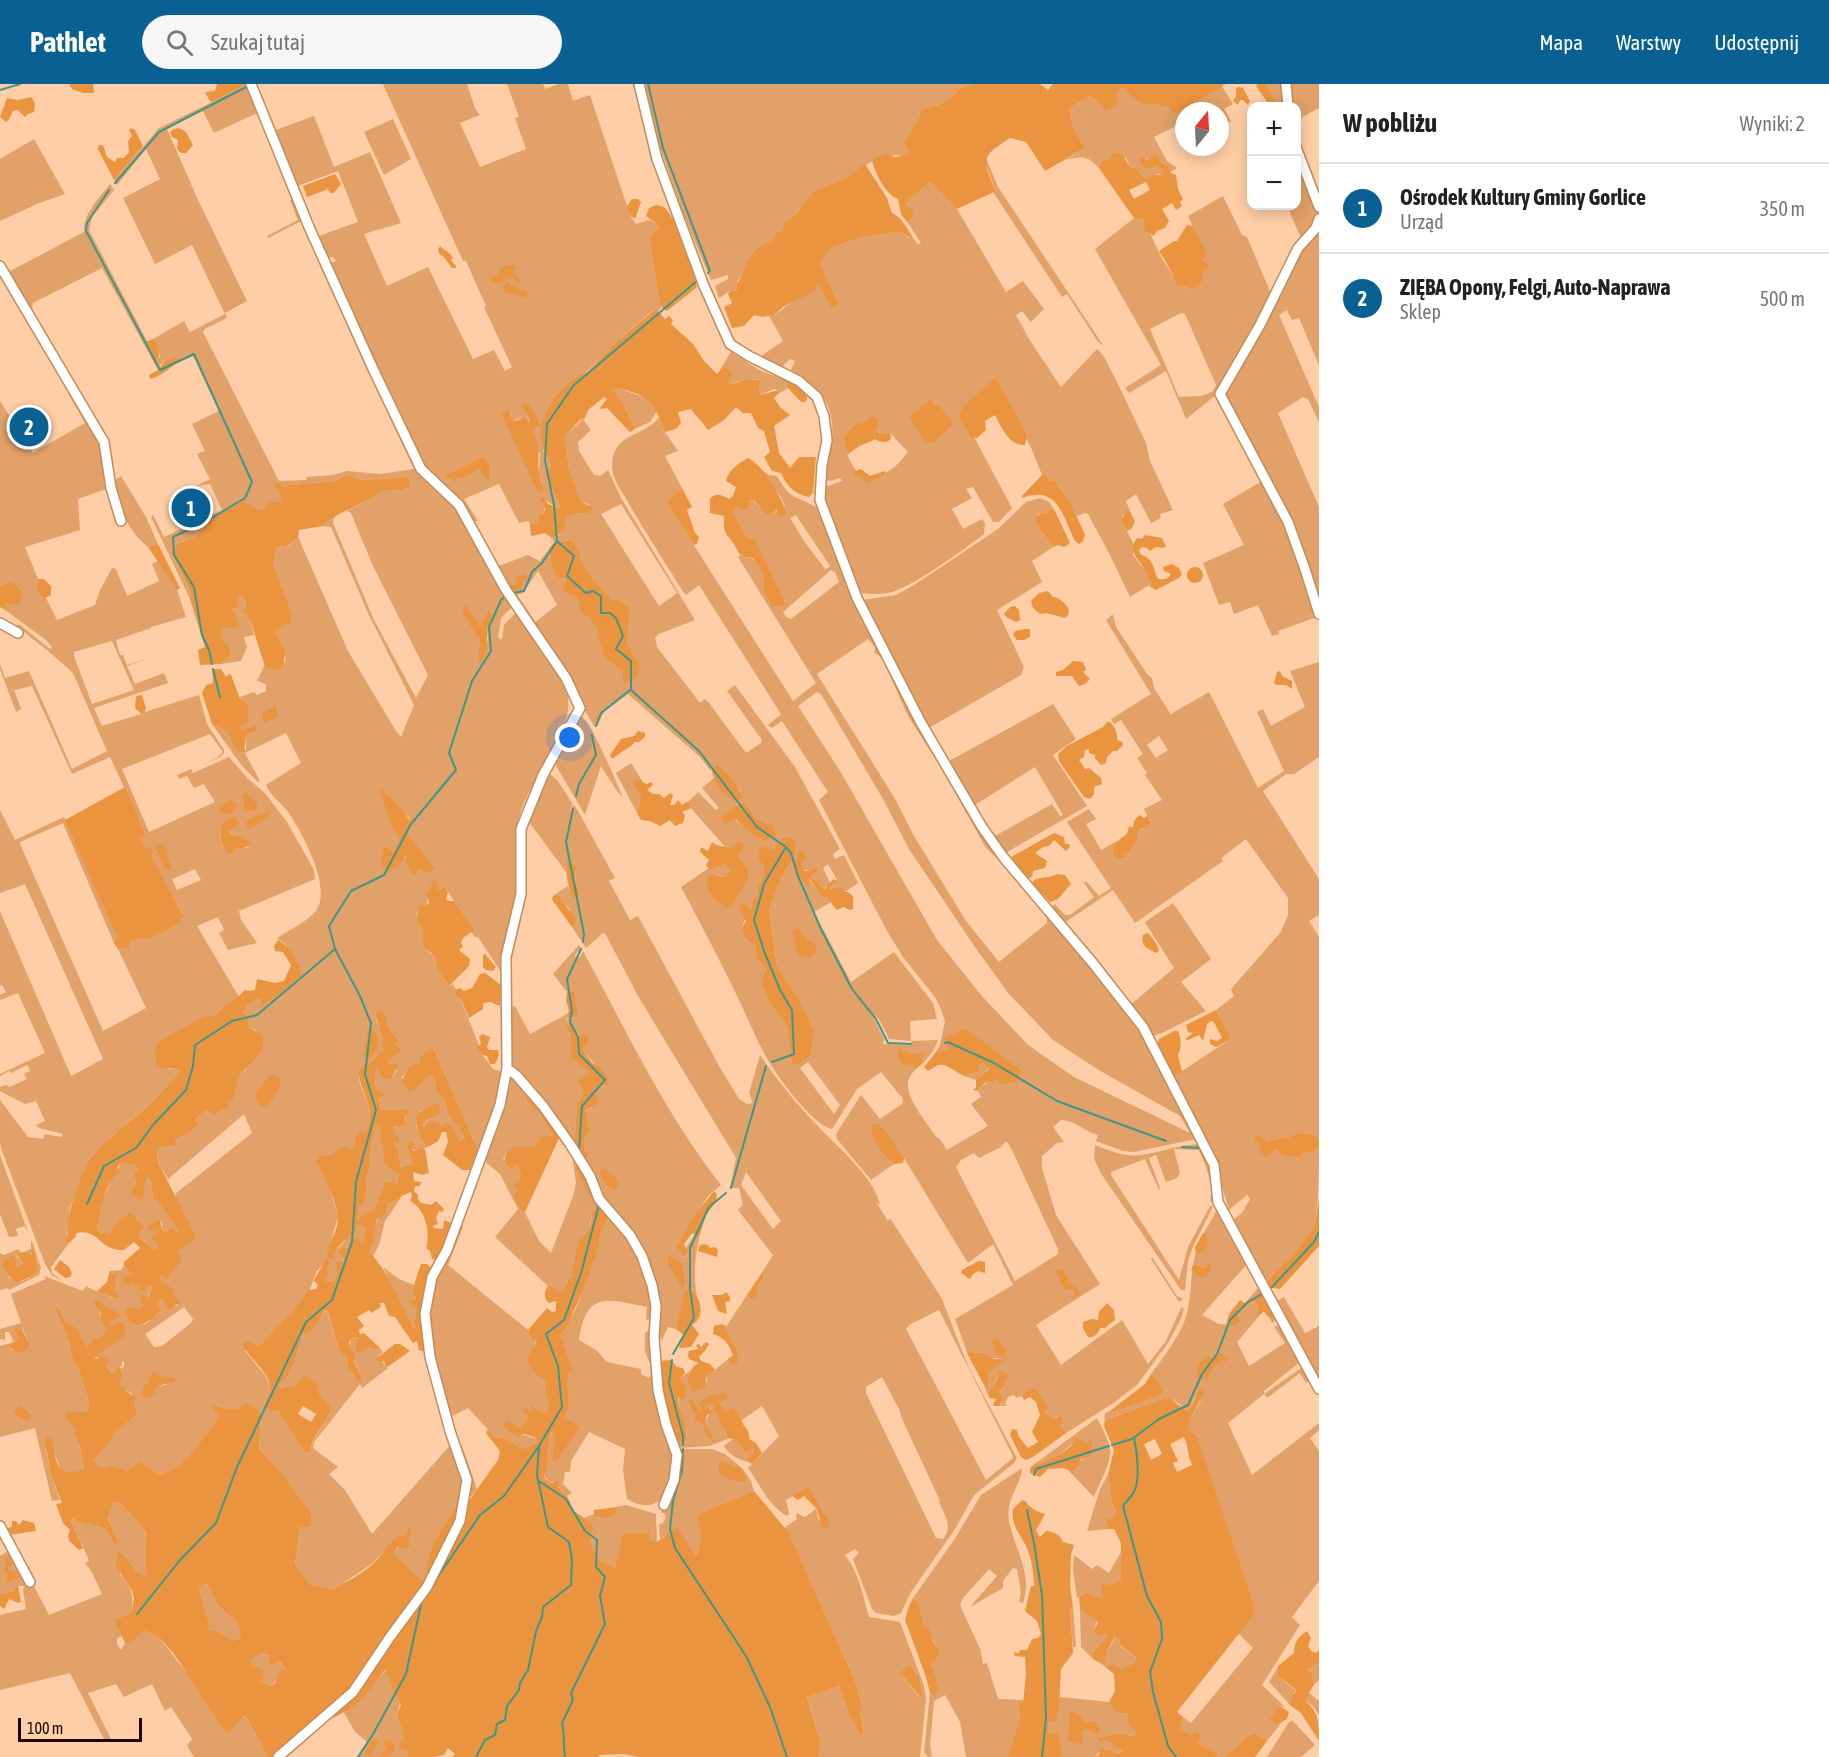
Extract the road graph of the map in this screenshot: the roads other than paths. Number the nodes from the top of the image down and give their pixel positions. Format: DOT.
graph roads {
  1 [pos="251,84"];
  2 [pos="639,84"];
  3 [pos="1286,84"];
  4 [pos="1288,102"];
  5 [pos="1299,156"];
  6 [pos="1319,207"];
  7 [pos="1319,219"];
  8 [pos="0,266"];
  9 [pos="121,521"];
  10 [pos="1319,615"];
  11 [pos="0,623"];
  12 [pos="18,633"];
  13 [pos="507,1068"];
  14 [pos="1319,1389"];
  15 [pos="664,1504"];
  16 [pos="0,1526"];
  17 [pos="30,1582"];
  18 [pos="278,1757"];
  1 -- 13 [label="street"];
  2 -- 14 [label="street"];
  3 -- 4 [label="street"];
  5 -- 6 [label="street"];
  7 -- 10 [label="street"];
  8 -- 9 [label="street"];
  11 -- 12 [label="street"];
  13 -- 15 [label="street"];
  13 -- 18 [label="street"];
  16 -- 17 [label="street"];
}
